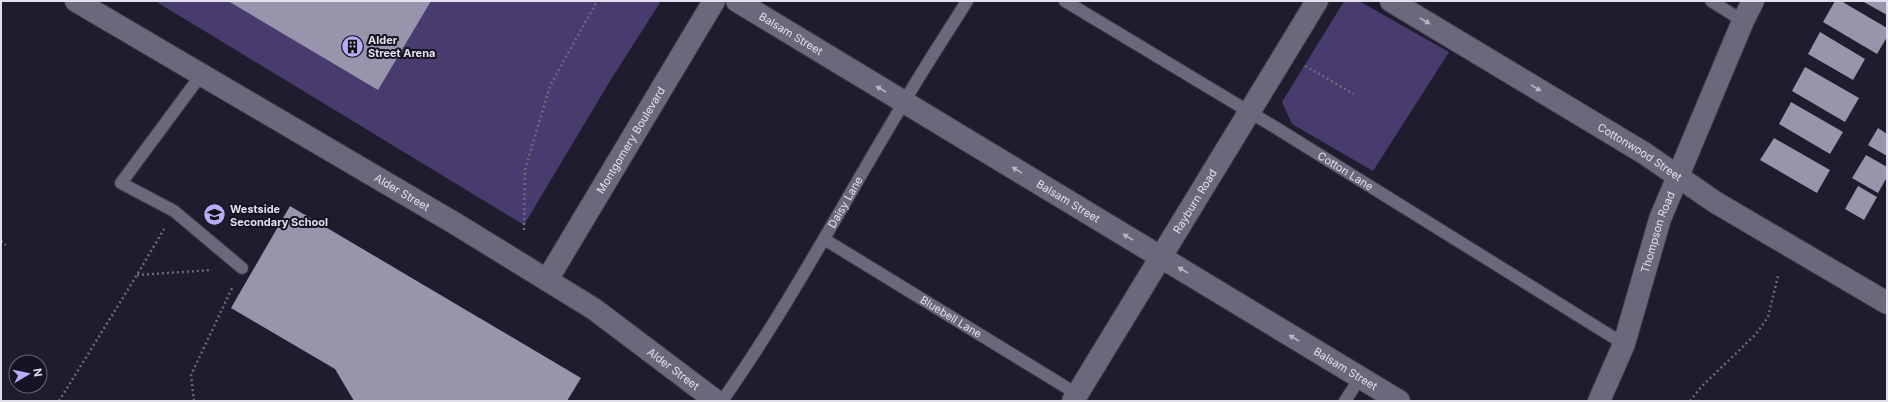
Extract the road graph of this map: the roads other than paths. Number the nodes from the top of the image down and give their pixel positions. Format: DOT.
graph roads {
  1 [pos="76,1"];
  2 [pos="714,1"];
  3 [pos="737,1"];
  4 [pos="967,1"];
  5 [pos="1065,1"];
  6 [pos="1317,1"];
  7 [pos="1391,1"];
  8 [pos="1711,1"];
  9 [pos="1753,1"];
  10 [pos="1743,21"];
  11 [pos="201,75"];
  12 [pos="903,103"];
  13 [pos="1249,111"];
  14 [pos="1678,176"];
  15 [pos="824,240"];
  16 [pos="1162,257"];
  17 [pos="242,268"];
  18 [pos="547,280"];
  19 [pos="1887,303"];
  20 [pos="1624,344"];
  21 [pos="1360,378"];
  22 [pos="1075,397"];
  23 [pos="716,401"];
  24 [pos="722,401"];
  25 [pos="1345,401"];
  26 [pos="1399,401"];
  27 [pos="1599,401"];
  1 -- 11 [label="street, Alder Street"];
  2 -- 18 [label="street, Montgomery Boulevard"];
  12 -- 3 [label="street, Balsam Street, one-way"];
  4 -- 12 [label="lane, Daisy Lane"];
  5 -- 13 [label="lane, Cotton Lane"];
  6 -- 13 [label="street, Rayburn Road"];
  7 -- 14 [label="street, Cottonwood Street, one-way"];
  8 -- 10 [label="lane"];
  9 -- 10 [label="street, Thompson Road"];
  10 -- 14 [label="street, Thompson Road"];
  11 -- 17 [label="lane"];
  11 -- 18 [label="street, Alder Street"];
  12 -- 15 [label="lane, Daisy Lane"];
  16 -- 12 [label="street, Balsam Street, one-way"];
  13 -- 16 [label="street, Rayburn Road"];
  13 -- 20 [label="lane, Cotton Lane"];
  14 -- 19 [label="street, Cottonwood Street"];
  14 -- 20 [label="street, Thompson Road"];
  15 -- 22 [label="lane, Bluebell Lane"];
  15 -- 24 [label="lane, Daisy Lane"];
  21 -- 16 [label="street, Balsam Street, one-way"];
  16 -- 22 [label="street, Rayburn Road"];
  18 -- 23 [label="street, Alder Street"];
  20 -- 27 [label="street, Thompson Road"];
  21 -- 25 [label="lane"];
  21 -- 26 [label="street, Balsam Street"];
}
